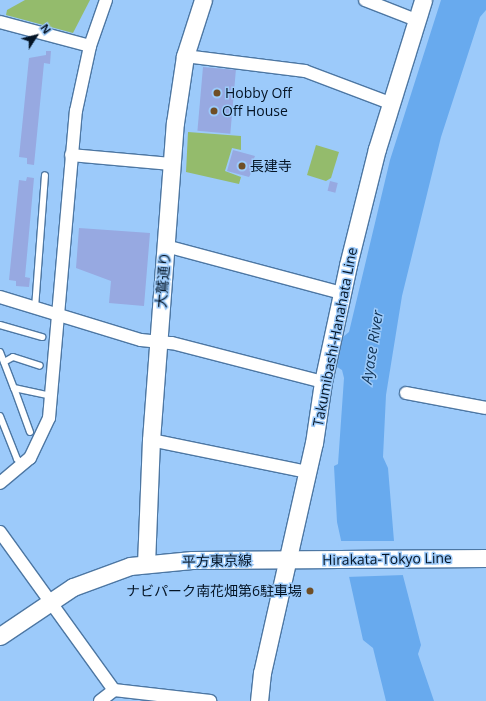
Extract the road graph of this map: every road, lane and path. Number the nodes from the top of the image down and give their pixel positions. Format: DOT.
graph roads {
  1 [pos="106,0"];
  2 [pos="203,0"];
  3 [pos="365,0"];
  4 [pos="424,0"];
  5 [pos="416,20"];
  6 [pos="0,22"];
  7 [pos="90,46"];
  8 [pos="185,56"];
  9 [pos="390,102"];
  10 [pos="71,155"];
  11 [pos="171,164"];
  12 [pos="45,175"];
  13 [pos="166,246"];
  14 [pos="342,293"];
  15 [pos="0,297"];
  16 [pos="35,308"];
  17 [pos="57,315"];
  18 [pos="0,324"];
  19 [pos="42,337"];
  20 [pos="158,342"];
  21 [pos="0,352"];
  22 [pos="4,362"];
  23 [pos="40,366"];
  24 [pos="323,382"];
  25 [pos="14,388"];
  26 [pos="406,393"];
  27 [pos="52,396"];
  28 [pos="486,408"];
  29 [pos="0,415"];
  30 [pos="30,432"];
  31 [pos="151,440"];
  32 [pos="23,465"];
  33 [pos="307,472"];
  34 [pos="0,483"];
  35 [pos="0,532"];
  36 [pos="486,558"];
  37 [pos="287,560"];
  38 [pos="146,564"];
  39 [pos="49,600"];
  40 [pos="0,636"];
  41 [pos="114,690"];
  42 [pos="162,698"];
  43 [pos="100,701"];
  44 [pos="210,701"];
  45 [pos="259,701"];
  1 -- 7 [label="street"];
  2 -- 8 [label="main road, 大鷲通り"];
  3 -- 5 [label="street"];
  4 -- 5 [label="main road, Takumibashi-Hanahata Line"];
  5 -- 9 [label="main road, Takumibashi-Hanahata Line"];
  6 -- 7 [label="street"];
  7 -- 10 [label="street"];
  8 -- 9 [label="street"];
  8 -- 11 [label="main road, 大鷲通り"];
  9 -- 14 [label="main road, Takumibashi-Hanahata Line"];
  10 -- 11 [label="street"];
  10 -- 17 [label="street"];
  11 -- 13 [label="main road, 大鷲通り"];
  12 -- 16 [label="lane"];
  13 -- 14 [label="street"];
  13 -- 20 [label="main road, 大鷲通り"];
  14 -- 24 [label="main road, Takumibashi-Hanahata Line"];
  15 -- 16 [label="street"];
  16 -- 17 [label="street"];
  17 -- 20 [label="street"];
  17 -- 27 [label="street"];
  18 -- 19 [label="lane"];
  20 -- 24 [label="street"];
  20 -- 31 [label="main road, 大鷲通り"];
  21 -- 22 [label="lane"];
  22 -- 23 [label="lane"];
  22 -- 25 [label="lane"];
  24 -- 33 [label="main road, Takumibashi-Hanahata Line"];
  25 -- 27 [label="lane"];
  25 -- 30 [label="lane"];
  26 -- 28 [label="street"];
  27 -- 32 [label="street"];
  29 -- 32 [label="lane"];
  31 -- 33 [label="street"];
  31 -- 38 [label="main road, 大鷲通り"];
  32 -- 34 [label="street"];
  33 -- 37 [label="main road, Takumibashi-Hanahata Line"];
  35 -- 39 [label="street"];
  36 -- 37 [label="main road, Hirakata-Tokyo Line"];
  37 -- 38 [label="main road, 平方東京線"];
  37 -- 45 [label="main road, Takumibashi-Hanahata Line"];
  38 -- 39 [label="main road, 平方東京線"];
  39 -- 40 [label="main road, 平方東京線"];
  39 -- 41 [label="street"];
  41 -- 42 [label="street"];
  41 -- 43 [label="street"];
  42 -- 44 [label="street"];
}
